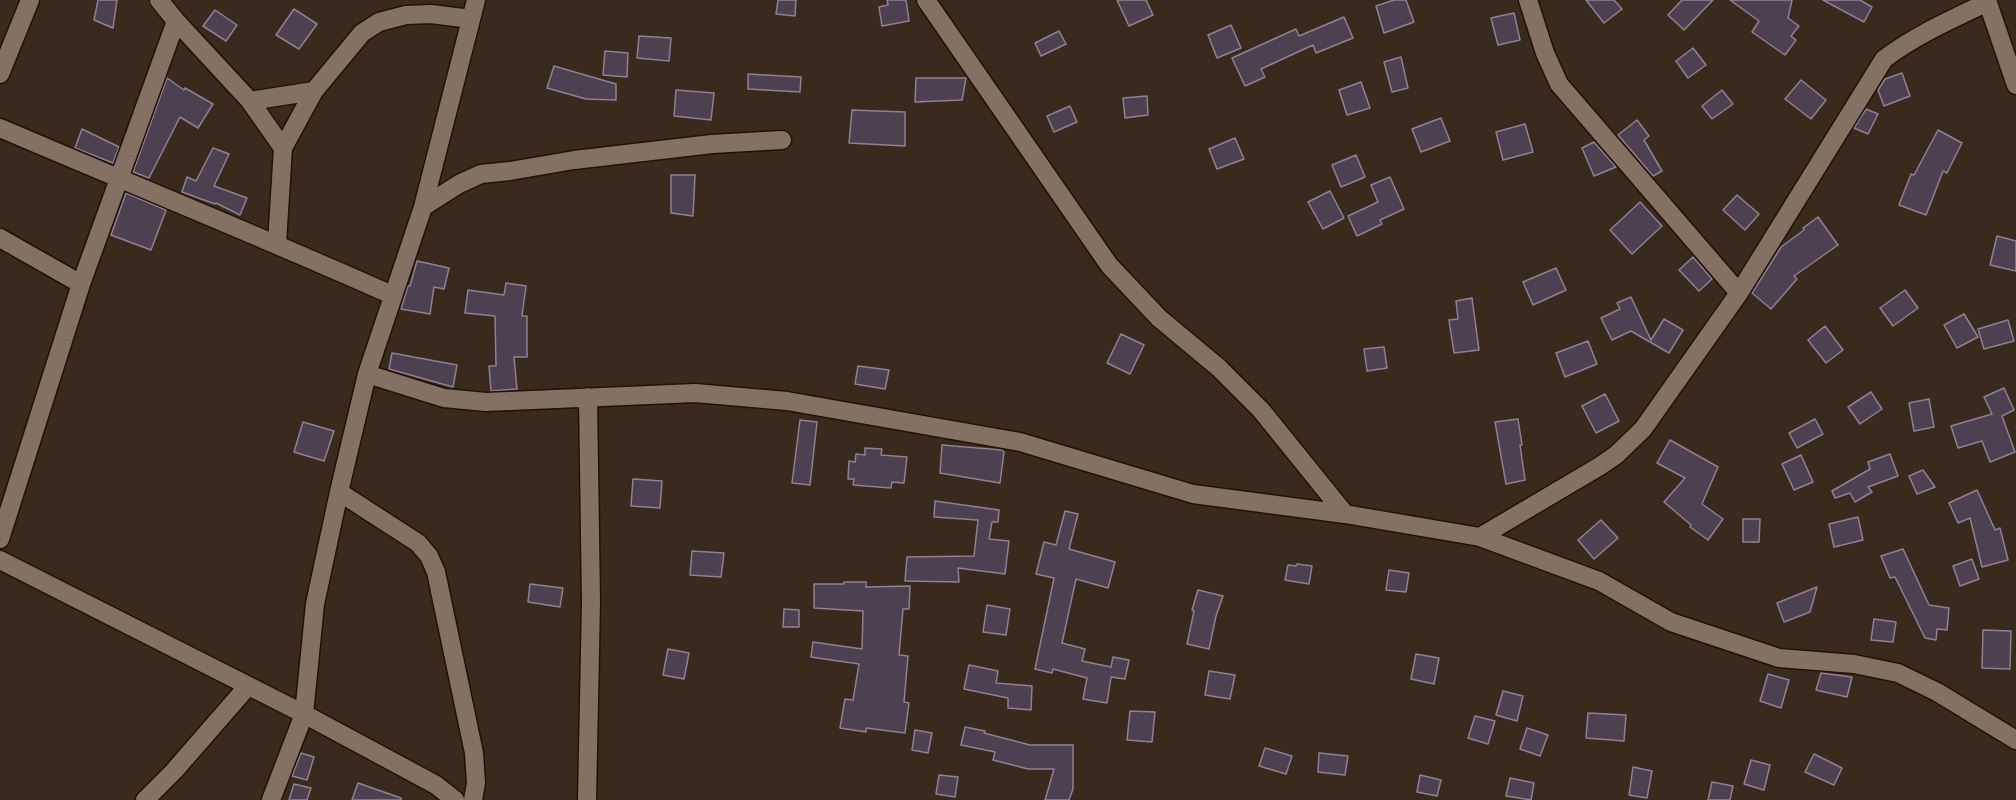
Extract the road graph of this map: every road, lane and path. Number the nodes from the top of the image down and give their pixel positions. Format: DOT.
graph roads {
  1 [pos="30,0"];
  2 [pos="159,0"];
  3 [pos="476,0"];
  4 [pos="926,0"];
  5 [pos="1528,0"];
  6 [pos="1987,1"];
  7 [pos="471,19"];
  8 [pos="176,21"];
  9 [pos="0,74"];
  10 [pos="2016,85"];
  11 [pos="314,90"];
  12 [pos="250,102"];
  13 [pos="0,128"];
  14 [pos="782,140"];
  15 [pos="283,148"];
  16 [pos="120,180"];
  17 [pos="423,207"];
  18 [pos="0,238"];
  19 [pos="277,243"];
  20 [pos="81,284"];
  21 [pos="1739,293"];
  22 [pos="392,294"];
  23 [pos="367,374"];
  24 [pos="588,397"];
  25 [pos="339,492"];
  26 [pos="1345,514"];
  27 [pos="1480,537"];
  28 [pos="0,539"];
  29 [pos="0,560"];
  30 [pos="248,686"];
  31 [pos="304,714"];
  32 [pos="2016,740"];
  33 [pos="145,800"];
  34 [pos="271,800"];
  35 [pos="455,800"];
  36 [pos="473,800"];
  37 [pos="587,800"];
  1 -- 9 [label="street"];
  2 -- 8 [label="street"];
  3 -- 7 [label="street"];
  4 -- 26 [label="street"];
  5 -- 21 [label="street"];
  6 -- 10 [label="street"];
  6 -- 21 [label="street"];
  7 -- 11 [label="street"];
  7 -- 17 [label="street"];
  8 -- 12 [label="street"];
  8 -- 16 [label="street"];
  11 -- 12 [label="street"];
  11 -- 15 [label="street"];
  12 -- 15 [label="street"];
  13 -- 16 [label="street"];
  14 -- 17 [label="street"];
  15 -- 19 [label="street"];
  16 -- 19 [label="street"];
  16 -- 20 [label="street"];
  17 -- 22 [label="street"];
  18 -- 20 [label="street"];
  19 -- 22 [label="street"];
  20 -- 28 [label="street"];
  21 -- 27 [label="street"];
  22 -- 23 [label="street"];
  23 -- 24 [label="street"];
  23 -- 25 [label="street"];
  24 -- 26 [label="street"];
  24 -- 37 [label="street"];
  25 -- 31 [label="street"];
  25 -- 36 [label="street"];
  26 -- 27 [label="street"];
  27 -- 32 [label="street"];
  29 -- 30 [label="street"];
  30 -- 31 [label="street"];
  30 -- 33 [label="street"];
  31 -- 34 [label="street"];
  31 -- 35 [label="street"];
}
